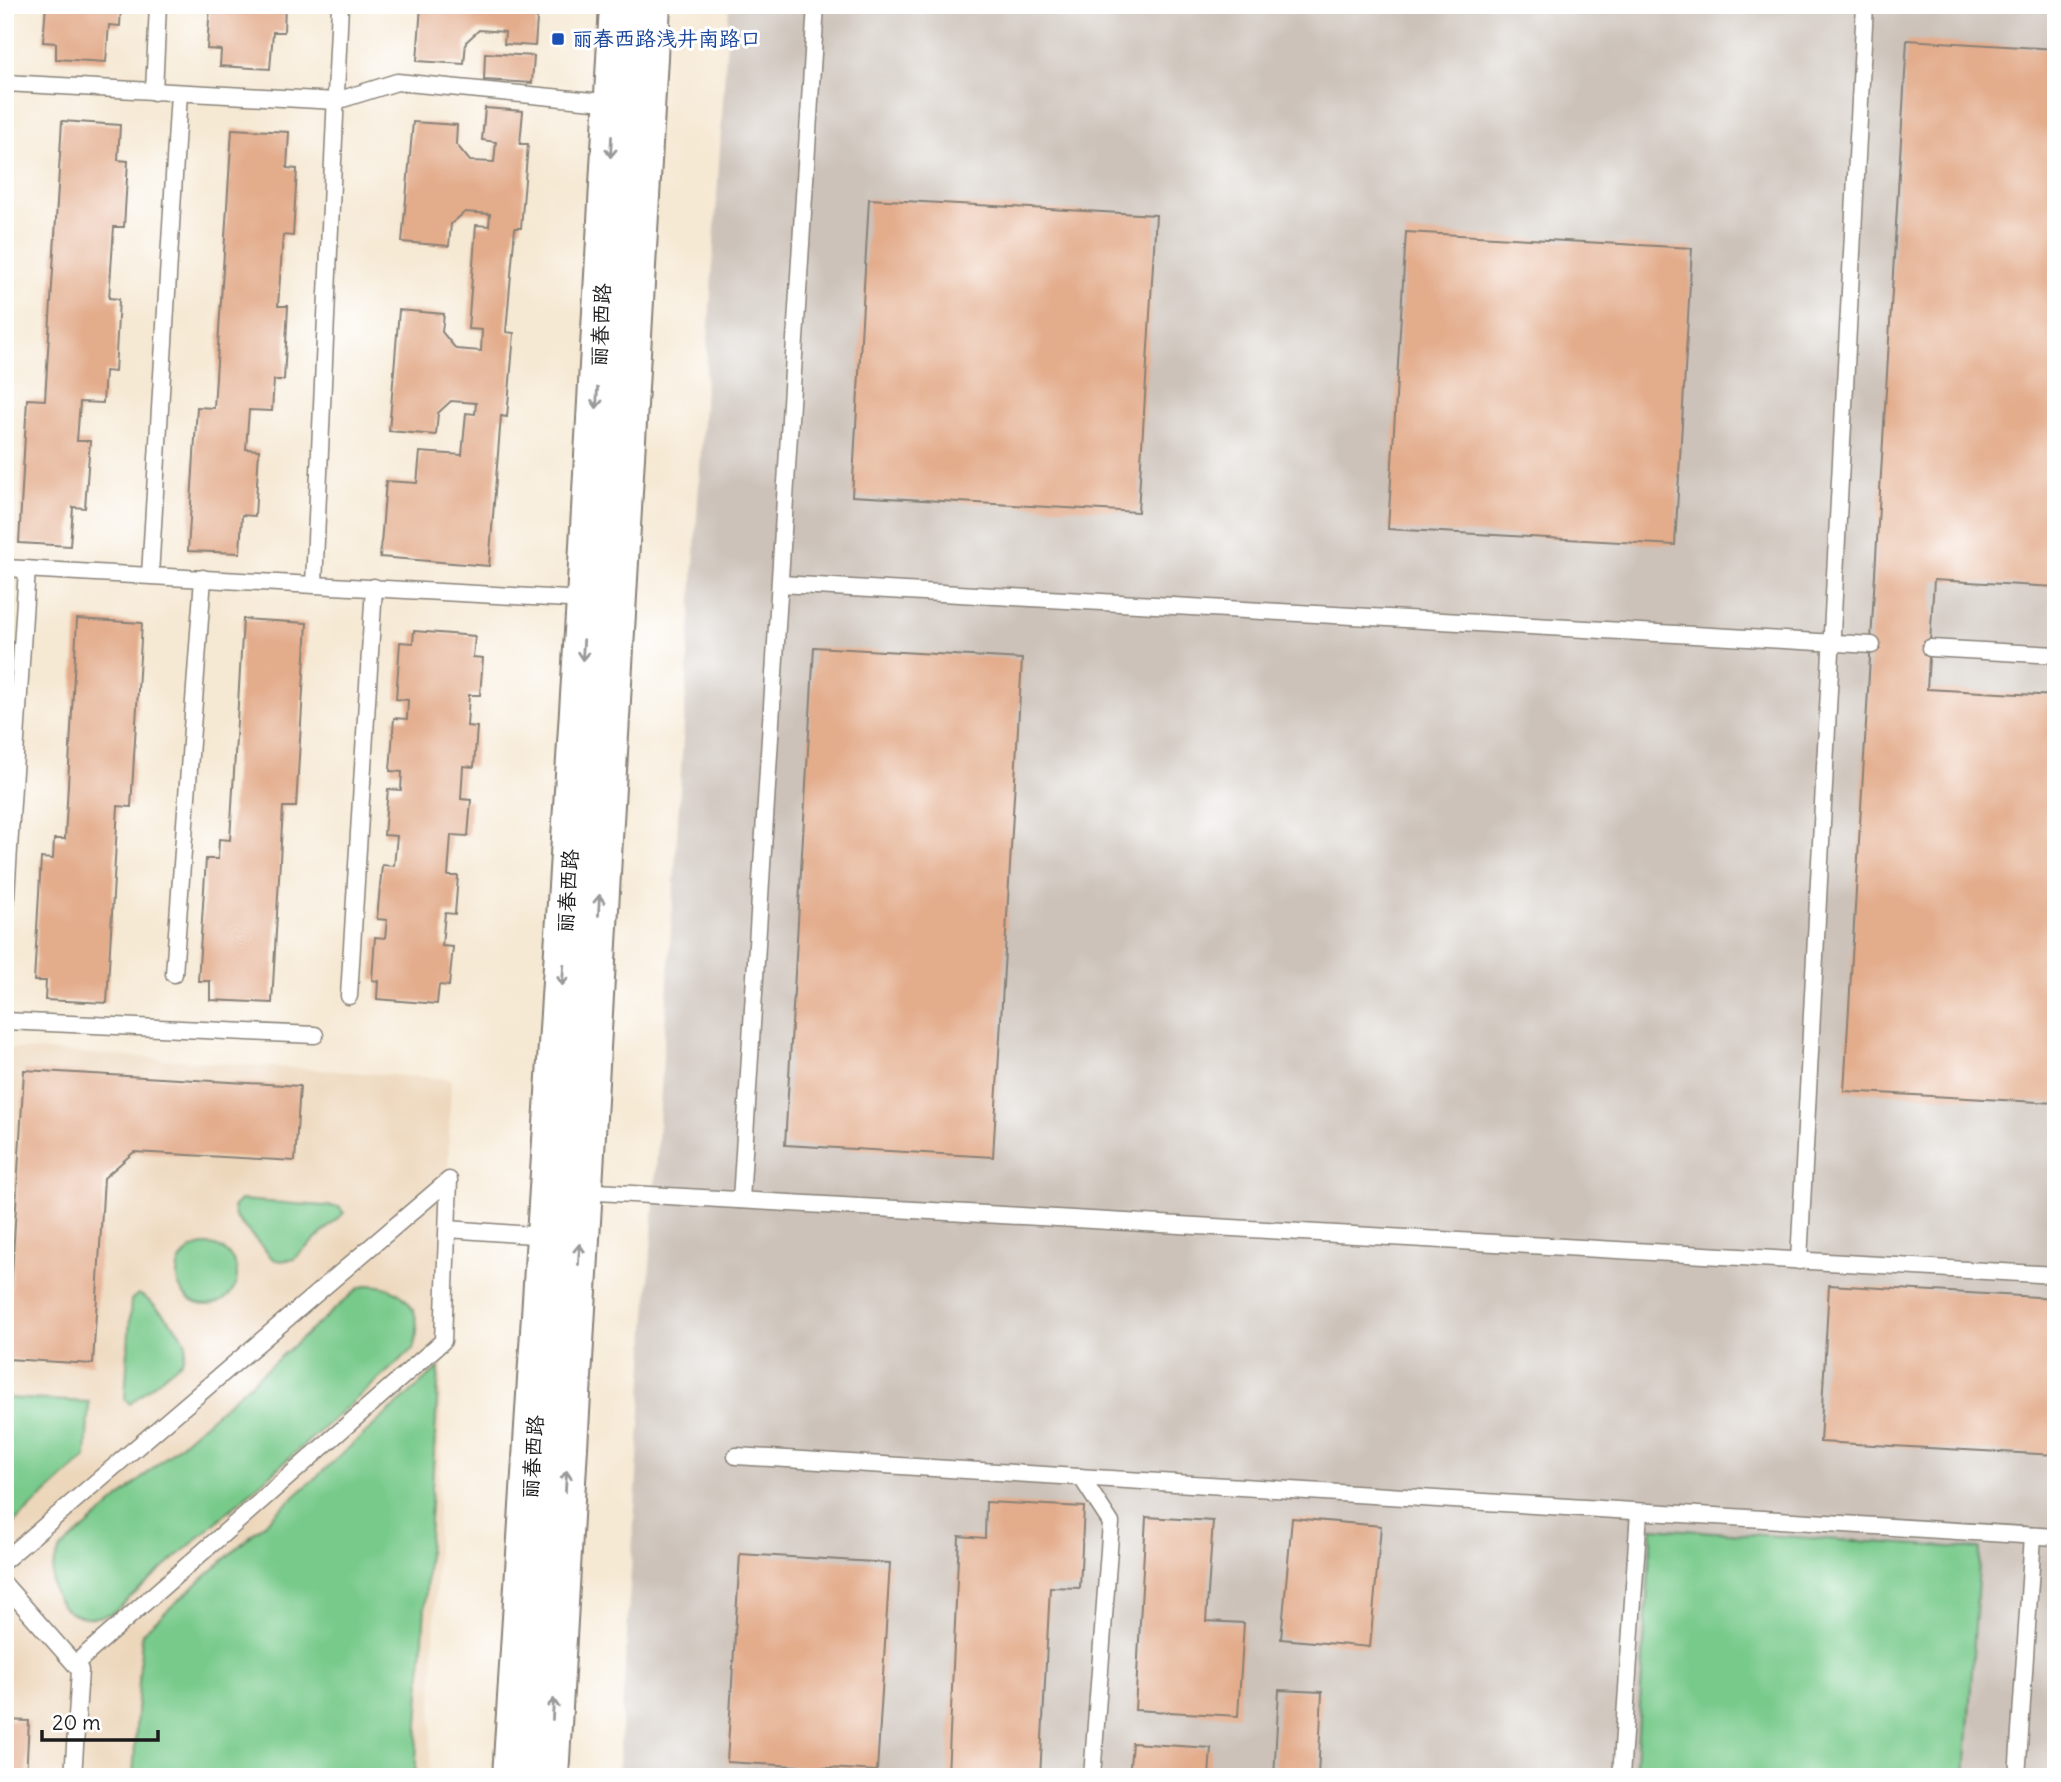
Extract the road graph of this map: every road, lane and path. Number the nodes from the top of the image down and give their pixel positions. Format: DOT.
graph roads {
  1 [pos="159,5"];
  2 [pos="340,5"];
  3 [pos="619,5"];
  4 [pos="651,5"];
  5 [pos="816,5"];
  6 [pos="1865,5"];
  7 [pos="5,83"];
  8 [pos="154,92"];
  9 [pos="178,93"];
  10 [pos="336,101"];
  11 [pos="614,103"];
  12 [pos="5,568"];
  13 [pos="27,569"];
  14 [pos="150,575"];
  15 [pos="203,578"];
  16 [pos="780,583"];
  17 [pos="314,584"];
  18 [pos="374,587"];
  19 [pos="586,600"];
  20 [pos="1831,642"];
  21 [pos="1872,645"];
  22 [pos="1930,648"];
  23 [pos="2056,655"];
  24 [pos="5,911"];
  25 [pos="174,974"];
  26 [pos="349,996"];
  27 [pos="5,1021"];
  28 [pos="315,1035"];
  29 [pos="566,1190"];
  30 [pos="741,1200"];
  31 [pos="448,1229"];
  32 [pos="547,1236"];
  33 [pos="1799,1261"];
  34 [pos="2056,1275"];
  35 [pos="736,1456"];
  36 [pos="1082,1477"];
  37 [pos="1639,1511"];
  38 [pos="2033,1536"];
  39 [pos="2056,1537"];
  40 [pos="5,1560"];
  41 [pos="5,1585"];
  42 [pos="75,1664"];
  43 [pos="73,1777"];
  44 [pos="512,1777"];
  45 [pos="549,1777"];
  46 [pos="1092,1777"];
  47 [pos="1620,1777"];
  48 [pos="2017,1777"];
  1 -- 8 [label="lane"];
  2 -- 10 [label="lane"];
  3 -- 11 [label="main road, 丽春西路"];
  29 -- 4 [label="main road, 丽春西路, one-way"];
  5 -- 16 [label="lane"];
  6 -- 20 [label="lane"];
  7 -- 8 [label="lane"];
  8 -- 9 [label="lane"];
  9 -- 10 [label="lane"];
  9 -- 14 [label="lane"];
  10 -- 11 [label="lane"];
  10 -- 17 [label="lane"];
  11 -- 19 [label="main road, 丽春西路, one-way"];
  12 -- 13 [label="lane"];
  13 -- 14 [label="lane"];
  13 -- 24 [label="lane"];
  14 -- 15 [label="lane"];
  15 -- 17 [label="lane"];
  15 -- 25 [label="lane"];
  16 -- 20 [label="lane"];
  16 -- 30 [label="lane"];
  17 -- 18 [label="lane"];
  18 -- 19 [label="lane"];
  18 -- 26 [label="lane"];
  19 -- 29 [label="main road, 丽春西路, one-way"];
  20 -- 21 [label="lane"];
  20 -- 33 [label="lane"];
  22 -- 23 [label="lane"];
  27 -- 28 [label="lane"];
  29 -- 30 [label="lane"];
  29 -- 32 [label="main road, 丽春西路"];
  45 -- 29 [label="main road, 丽春西路, one-way"];
  30 -- 33 [label="lane"];
  31 -- 32 [label="lane"];
  31 -- 40 [label="lane"];
  31 -- 42 [label="lane"];
  32 -- 44 [label="main road, 丽春西路"];
  33 -- 34 [label="lane"];
  35 -- 36 [label="lane"];
  36 -- 37 [label="lane"];
  36 -- 46 [label="lane"];
  37 -- 38 [label="lane"];
  37 -- 47 [label="lane"];
  38 -- 39 [label="lane"];
  38 -- 48 [label="lane"];
  41 -- 42 [label="lane"];
  42 -- 43 [label="lane"];
}
